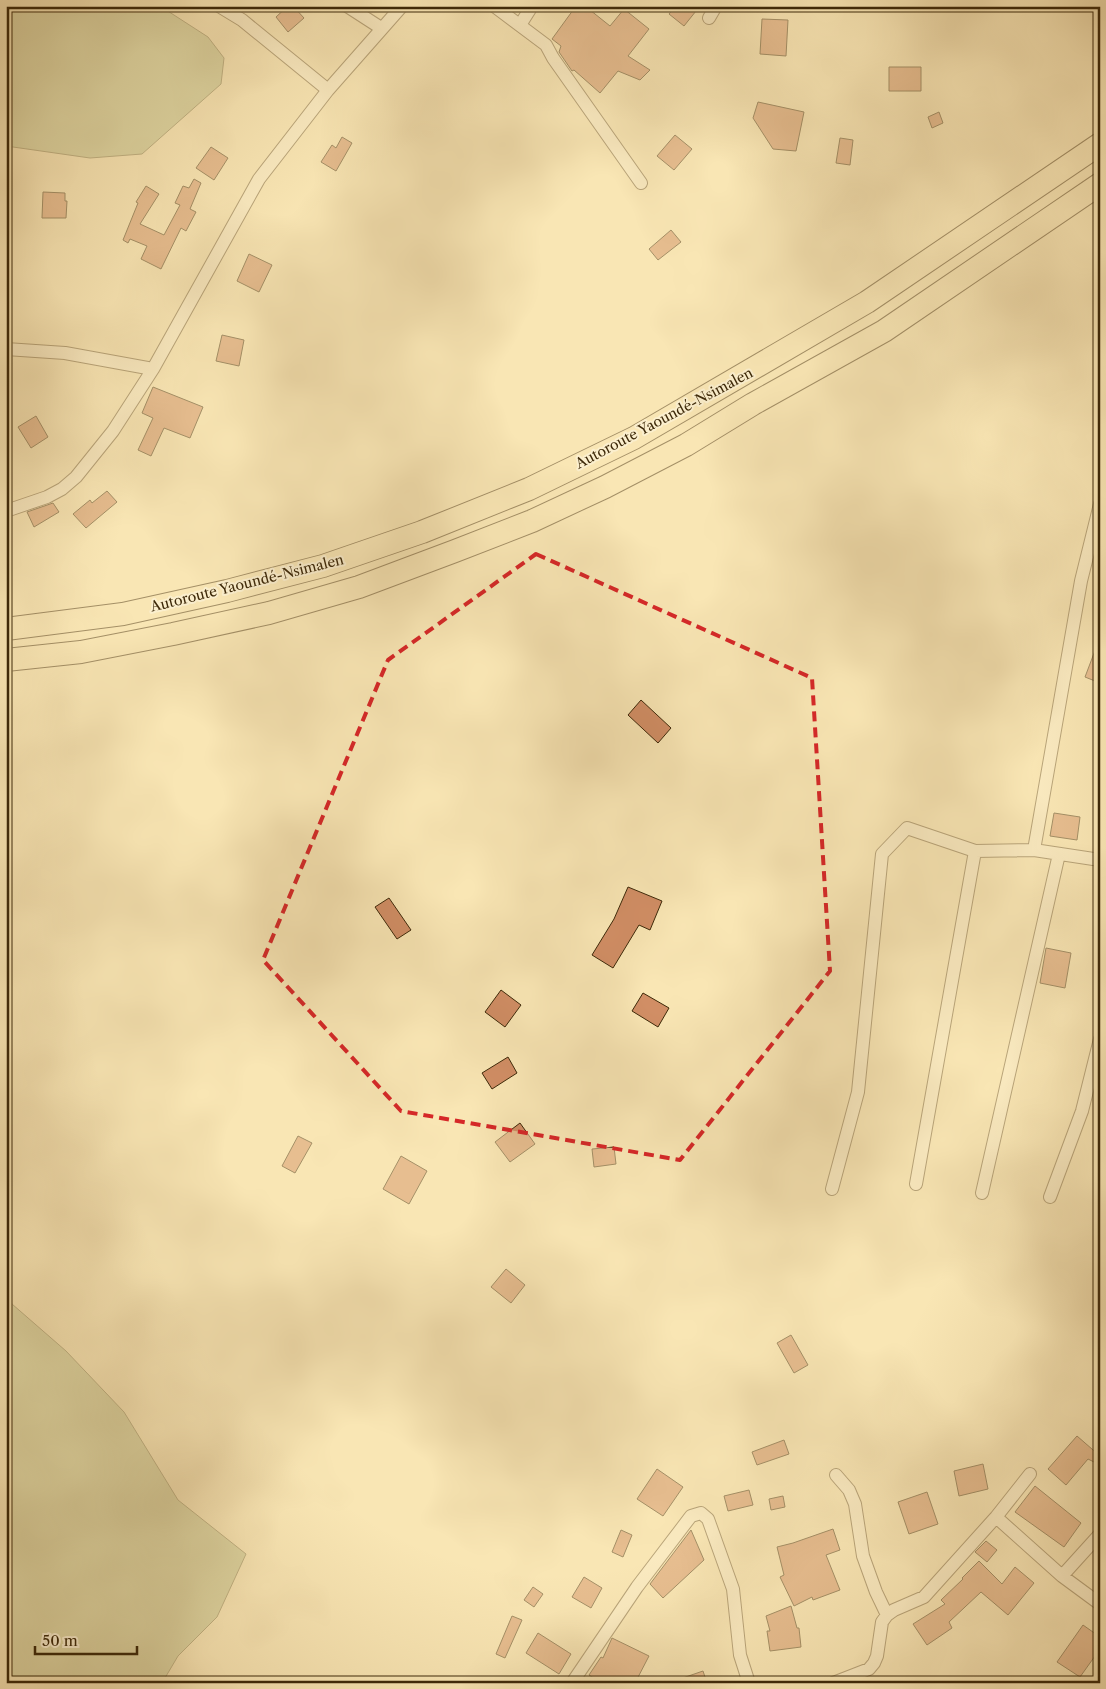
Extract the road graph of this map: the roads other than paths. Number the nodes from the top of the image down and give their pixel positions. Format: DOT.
graph roads {
  1 [pos="219,6"];
  2 [pos="347,6"];
  3 [pos="402,6"];
  4 [pos="494,6"];
  5 [pos="532,6"];
  6 [pos="716,6"];
  7 [pos="709,18"];
  8 [pos="520,25"];
  9 [pos="381,28"];
  10 [pos="328,90"];
  11 [pos="1100,144"];
  12 [pos="641,183"];
  13 [pos="1100,184"];
  14 [pos="6,349"];
  15 [pos="153,369"];
  16 [pos="1100,504"];
  17 [pos="6,511"];
  18 [pos="6,629"];
  19 [pos="6,660"];
  20 [pos="1034,850"];
  21 [pos="975,851"];
  22 [pos="1059,854"];
  23 [pos="1100,860"];
  24 [pos="1100,1040"];
  25 [pos="916,1184"];
  26 [pos="832,1189"];
  27 [pos="982,1193"];
  28 [pos="1050,1197"];
  29 [pos="1030,1474"];
  30 [pos="836,1475"];
  31 [pos="996,1517"];
  32 [pos="1100,1534"];
  33 [pos="1062,1576"];
  34 [pos="1100,1604"];
  35 [pos="887,1615"];
  36 [pos="572,1683"];
  37 [pos="749,1683"];
  38 [pos="833,1683"];
  1 -- 10 [label="street"];
  2 -- 9 [label="street"];
  3 -- 9 [label="street"];
  4 -- 8 [label="street"];
  5 -- 8 [label="street"];
  6 -- 7 [label="street"];
  8 -- 12 [label="street"];
  9 -- 10 [label="street"];
  10 -- 15 [label="street"];
  11 -- 18 [label="highway, Autoroute Yaoundé-Nsimalen"];
  13 -- 19 [label="highway"];
  14 -- 15 [label="street"];
  15 -- 17 [label="street"];
  16 -- 20 [label="street"];
  20 -- 21 [label="street"];
  20 -- 22 [label="street"];
  21 -- 25 [label="street"];
  21 -- 26 [label="street"];
  22 -- 23 [label="street"];
  22 -- 27 [label="street"];
  24 -- 28 [label="street"];
  29 -- 31 [label="street"];
  30 -- 35 [label="street"];
  31 -- 33 [label="street"];
  31 -- 35 [label="street"];
  32 -- 33 [label="street"];
  33 -- 34 [label="street"];
  35 -- 38 [label="street"];
  36 -- 37 [label="street"];
}
